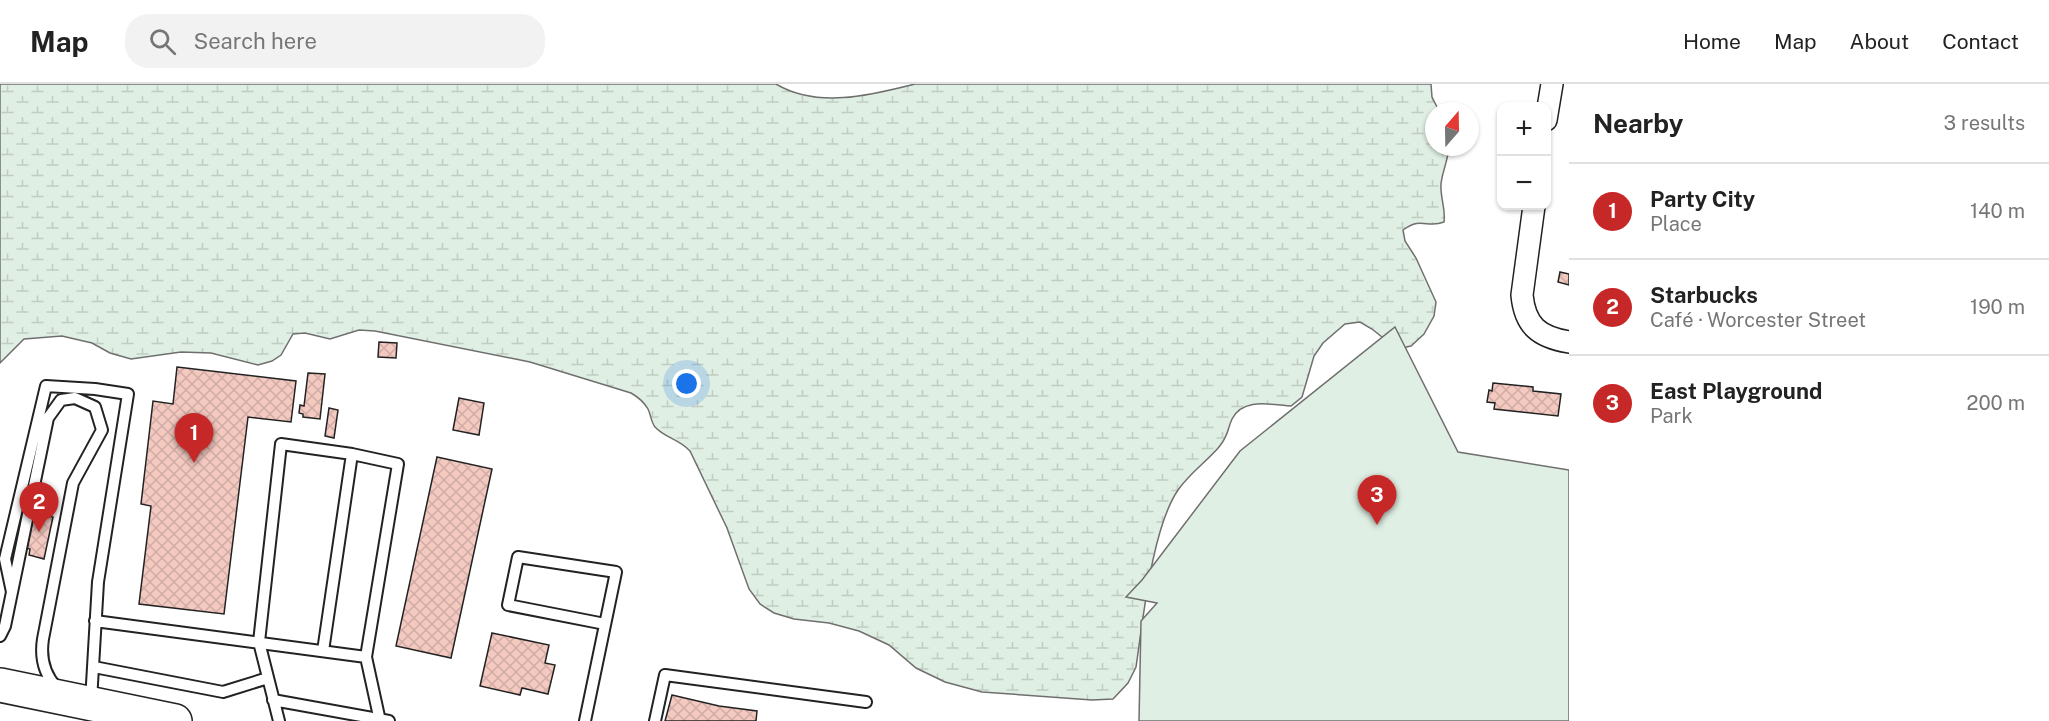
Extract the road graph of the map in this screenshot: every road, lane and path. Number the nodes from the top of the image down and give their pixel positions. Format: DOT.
graph roads {
  1 [pos="1552,84"];
  2 [pos="1549,102"];
  3 [pos="1533,210"];
  4 [pos="1569,342"];
  5 [pos="352,454"];
  6 [pos="12,592"];
  7 [pos="95,621"];
  8 [pos="605,624"];
  9 [pos="0,636"];
  10 [pos="259,642"];
  11 [pos="323,651"];
  12 [pos="366,657"];
  13 [pos="94,667"];
  14 [pos="268,678"];
  15 [pos="0,685"];
  16 [pos="273,700"];
  17 [pos="81,702"];
  18 [pos="866,702"];
  19 [pos="383,720"];
  20 [pos="175,721"];
  21 [pos="279,721"];
  22 [pos="585,721"];
  23 [pos="655,721"];
  1 -- 2 [label="street"];
  3 -- 4 [label="street"];
  5 -- 10 [label="lane"];
  5 -- 11 [label="lane"];
  5 -- 12 [label="lane"];
  6 -- 7 [label="lane"];
  6 -- 9 [label="lane"];
  6 -- 17 [label="lane"];
  7 -- 10 [label="lane"];
  7 -- 13 [label="lane"];
  8 -- 8 [label="lane"];
  8 -- 22 [label="lane"];
  10 -- 11 [label="lane"];
  10 -- 14 [label="lane"];
  11 -- 12 [label="lane"];
  12 -- 19 [label="lane"];
  13 -- 14 [label="lane"];
  13 -- 17 [label="lane"];
  14 -- 16 [label="lane"];
  15 -- 17 [label="highway"];
  16 -- 19 [label="lane"];
  16 -- 21 [label="lane"];
  17 -- 20 [label="highway"];
  18 -- 23 [label="lane"];
}
